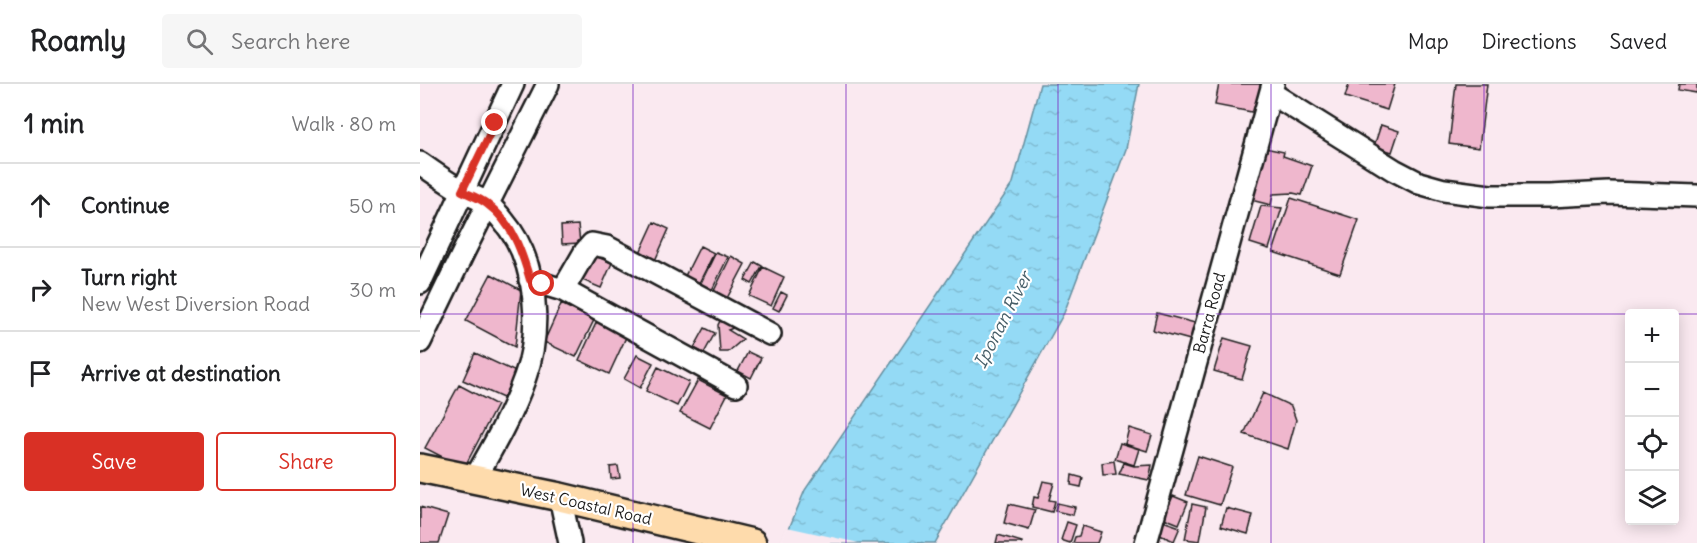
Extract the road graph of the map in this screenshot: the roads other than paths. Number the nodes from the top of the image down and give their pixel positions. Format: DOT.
graph roads {
  1 [pos="513,84"];
  2 [pos="548,84"];
  3 [pos="1272,88"];
  4 [pos="420,163"];
  5 [pos="462,191"];
  6 [pos="1697,196"];
  7 [pos="488,204"];
  8 [pos="530,280"];
  9 [pos="420,283"];
  10 [pos="563,290"];
  11 [pos="770,334"];
  12 [pos="420,342"];
  13 [pos="736,385"];
  14 [pos="420,468"];
  15 [pos="474,480"];
  16 [pos="560,497"];
  17 [pos="570,543"];
  18 [pos="752,543"];
  19 [pos="1146,543"];
  1 -- 5 [label="street"];
  2 -- 7 [label="street"];
  3 -- 6 [label="street"];
  3 -- 19 [label="street, Barra Road"];
  4 -- 5 [label="street"];
  5 -- 7 [label="street"];
  5 -- 9 [label="street"];
  7 -- 8 [label="street"];
  7 -- 12 [label="street"];
  8 -- 10 [label="street"];
  8 -- 15 [label="street"];
  10 -- 11 [label="street"];
  10 -- 13 [label="street"];
  14 -- 15 [label="main road, West Coastal Road"];
  15 -- 16 [label="main road, West Coastal Road"];
  16 -- 17 [label="street"];
  16 -- 18 [label="main road, West Coastal Road"];
}
